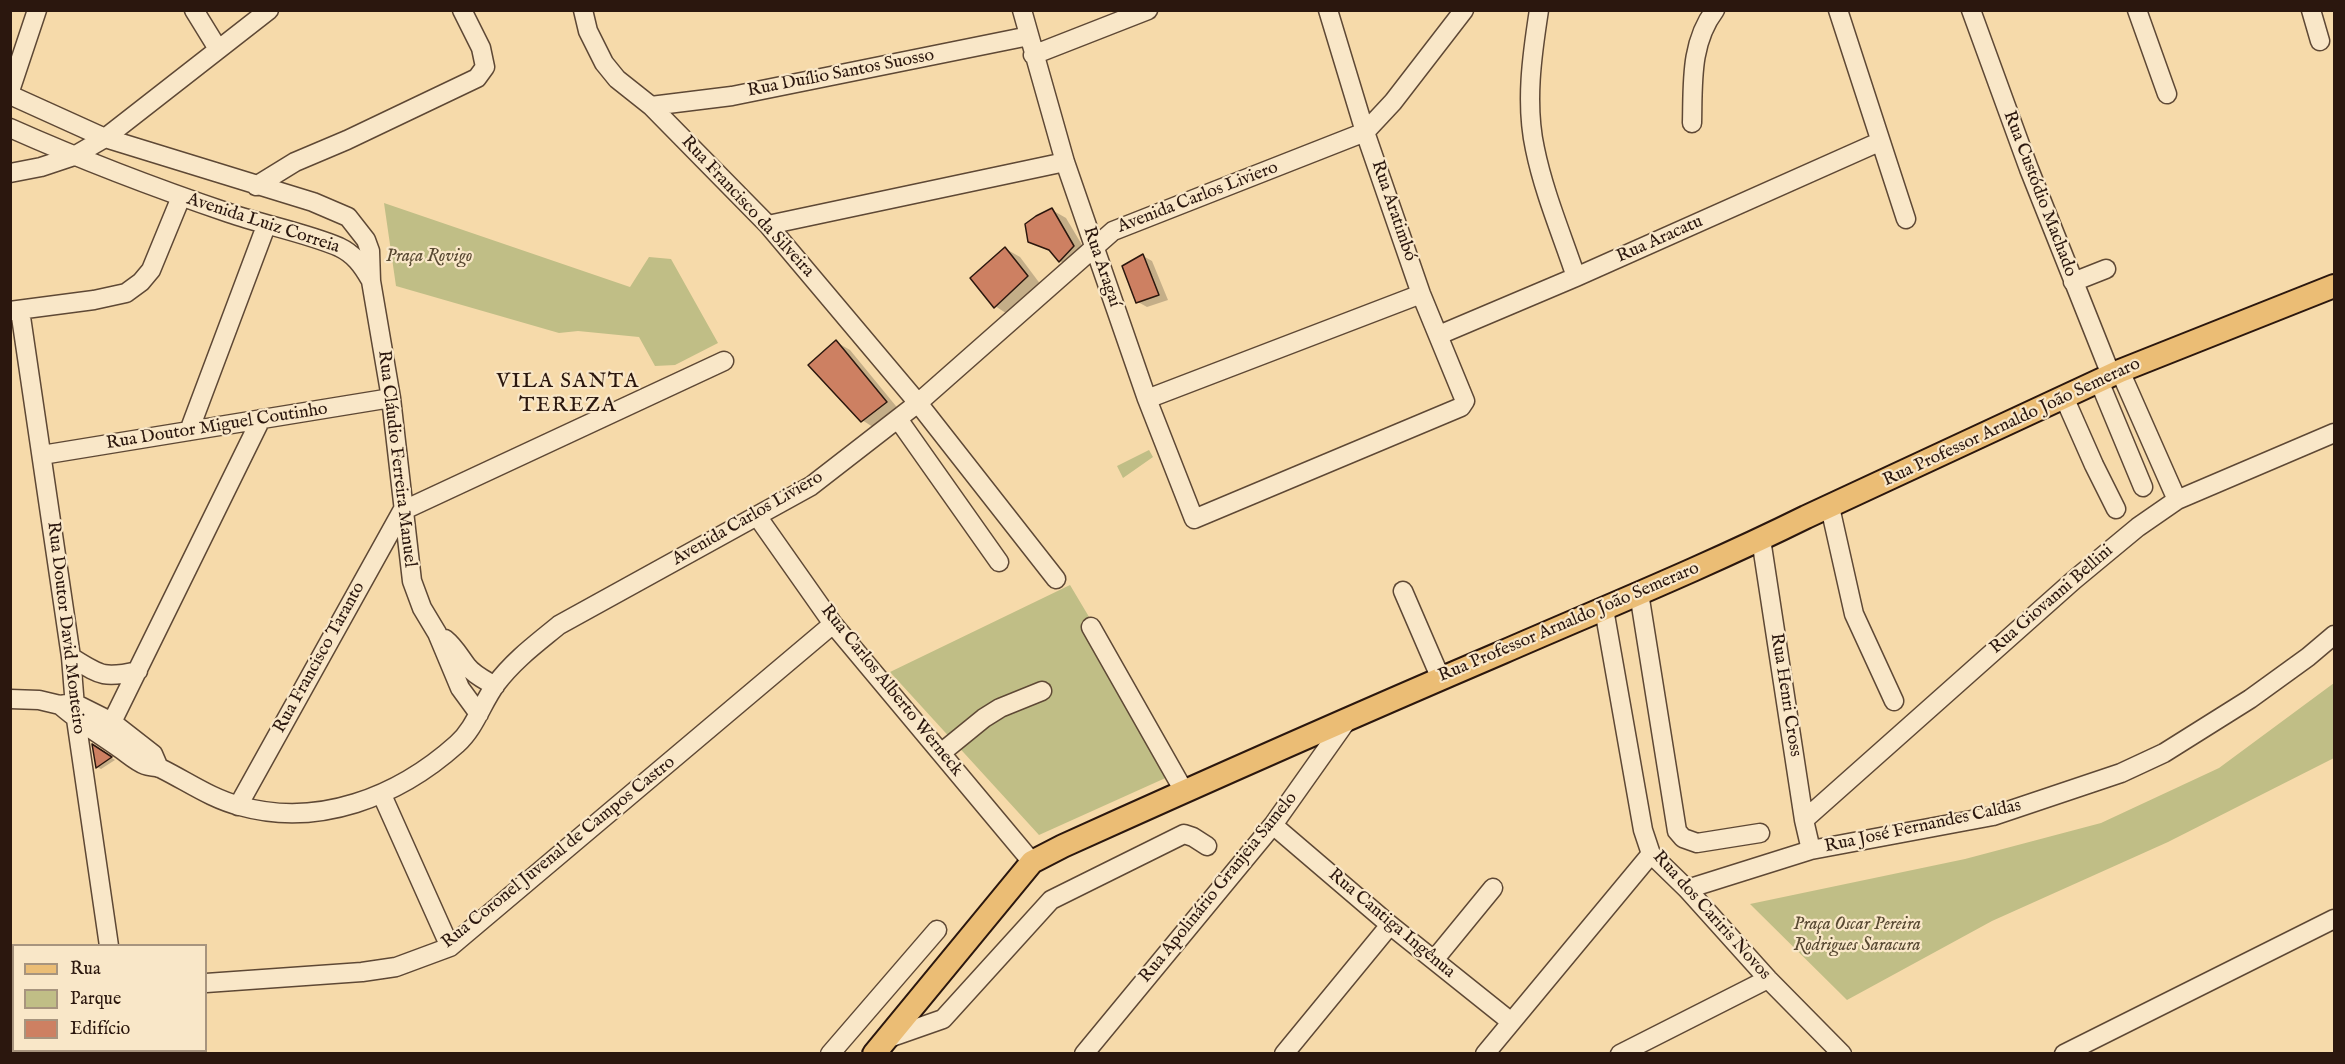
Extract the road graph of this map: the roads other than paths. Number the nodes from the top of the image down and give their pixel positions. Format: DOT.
graph roads {
  1 [pos="37,10"];
  2 [pos="194,10"];
  3 [pos="269,10"];
  4 [pos="462,10"];
  5 [pos="583,10"];
  6 [pos="1022,10"];
  7 [pos="1148,10"];
  8 [pos="1328,10"];
  9 [pos="1464,10"];
  10 [pos="1539,10"];
  11 [pos="1715,10"];
  12 [pos="1838,10"];
  13 [pos="1971,10"];
  14 [pos="2138,10"];
  15 [pos="2311,10"];
  16 [pos="1029,36"];
  17 [pos="2320,41"];
  18 [pos="218,49"];
  19 [pos="1033,55"];
  20 [pos="10,93"];
  21 [pos="2167,94"];
  22 [pos="651,106"];
  23 [pos="1692,123"];
  24 [pos="10,128"];
  25 [pos="1365,132"];
  26 [pos="105,138"];
  27 [pos="1879,142"];
  28 [pos="74,156"];
  29 [pos="1065,162"];
  30 [pos="10,173"];
  31 [pos="256,186"];
  32 [pos="181,197"];
  33 [pos="1906,219"];
  34 [pos="768,225"];
  35 [pos="266,226"];
  36 [pos="1093,247"];
  37 [pos="2106,268"];
  38 [pos="1576,277"];
  39 [pos="371,281"];
  40 [pos="2073,282"];
  41 [pos="2334,286"];
  42 [pos="1421,294"];
  43 [pos="16,310"];
  44 [pos="1439,335"];
  45 [pos="724,361"];
  46 [pos="2110,376"];
  47 [pos="2064,397"];
  48 [pos="391,398"];
  49 [pos="1147,399"];
  50 [pos="918,403"];
  51 [pos="261,419"];
  52 [pos="898,419"];
  53 [pos="189,431"];
  54 [pos="2334,433"];
  55 [pos="42,455"];
  56 [pos="2143,488"];
  57 [pos="2177,500"];
  58 [pos="1830,507"];
  59 [pos="2116,509"];
  60 [pos="402,511"];
  61 [pos="756,516"];
  62 [pos="1194,519"];
  63 [pos="1761,539"];
  64 [pos="999,562"];
  65 [pos="1056,579"];
  66 [pos="1403,591"];
  67 [pos="1639,593"];
  68 [pos="1604,609"];
  69 [pos="833,624"];
  70 [pos="1091,627"];
  71 [pos="437,633"];
  72 [pos="2334,635"];
  73 [pos="71,657"];
  74 [pos="138,671"];
  75 [pos="1441,679"];
  76 [pos="495,686"];
  77 [pos="1042,692"];
  78 [pos="10,699"];
  79 [pos="1894,701"];
  80 [pos="70,709"];
  81 [pos="479,714"];
  82 [pos="1348,719"];
  83 [pos="112,722"];
  84 [pos="942,753"];
  85 [pos="159,768"];
  86 [pos="1184,791"];
  87 [pos="382,795"];
  88 [pos="238,806"];
  89 [pos="1804,820"];
  90 [pos="1273,825"];
  91 [pos="1760,833"];
  92 [pos="1207,846"];
  93 [pos="1811,850"];
  94 [pos="1651,854"];
  95 [pos="1032,862"];
  96 [pos="1493,888"];
  97 [pos="1686,889"];
  98 [pos="2334,919"];
  99 [pos="1390,925"];
  100 [pos="937,930"];
  101 [pos="109,944"];
  102 [pos="450,947"];
  103 [pos="1434,960"];
  104 [pos="1768,979"];
  105 [pos="207,983"];
  106 [pos="1510,1021"];
  107 [pos="880,1046"];
  108 [pos="830,1053"];
  109 [pos="1084,1053"];
  110 [pos="1284,1053"];
  111 [pos="1485,1053"];
  112 [pos="1620,1053"];
  113 [pos="1842,1053"];
  114 [pos="2064,1053"];
  1 -- 20 [label="street"];
  2 -- 18 [label="street"];
  3 -- 18 [label="street"];
  4 -- 31 [label="street"];
  5 -- 22 [label="street, Rua Francisco da Silveira"];
  6 -- 16 [label="street, Rua Aragaí"];
  7 -- 19 [label="street"];
  8 -- 25 [label="street, Rua Aratimbó"];
  9 -- 25 [label="street"];
  10 -- 38 [label="street"];
  11 -- 23 [label="street"];
  12 -- 27 [label="street"];
  13 -- 40 [label="street, Rua Custódio Machado"];
  14 -- 21 [label="street"];
  15 -- 17 [label="street"];
  16 -- 19 [label="street, Rua Aragaí"];
  16 -- 22 [label="street, Rua Duílio Santos Suosso"];
  18 -- 26 [label="street"];
  19 -- 29 [label="street, Rua Aragaí"];
  20 -- 26 [label="street, Avenida Luiz Correia"];
  22 -- 34 [label="street, Rua Francisco da Silveira"];
  24 -- 28 [label="street, Avenida Luiz Correia"];
  25 -- 36 [label="street, Avenida Carlos Liviero"];
  25 -- 42 [label="street, Rua Aratimbó"];
  26 -- 28 [label="street"];
  26 -- 31 [label="street, Avenida Luiz Correia"];
  27 -- 33 [label="street"];
  27 -- 38 [label="street, Rua Aracatu"];
  28 -- 30 [label="street"];
  28 -- 32 [label="street, Avenida Luiz Correia"];
  29 -- 34 [label="street"];
  29 -- 36 [label="street, Rua Aragaí"];
  31 -- 39 [label="street, Avenida Luiz Correia"];
  32 -- 35 [label="street, Avenida Luiz Correia"];
  32 -- 43 [label="street"];
  34 -- 50 [label="street, Rua Francisco da Silveira"];
  35 -- 39 [label="street, Avenida Luiz Correia"];
  35 -- 53 [label="street"];
  36 -- 49 [label="street, Rua Aragaí"];
  36 -- 50 [label="street, Avenida Carlos Liviero"];
  37 -- 40 [label="street"];
  38 -- 44 [label="street, Rua Aracatu"];
  39 -- 48 [label="street, Rua Cláudio Ferreira Manuel"];
  40 -- 46 [label="street, Rua Custódio Machado"];
  41 -- 46 [label="main road, Rua Professor Arnaldo João Semeraro"];
  42 -- 44 [label="street, Rua Aratimbó"];
  42 -- 49 [label="street"];
  43 -- 55 [label="street, Rua Doutor David Monteiro"];
  44 -- 62 [label="street, Rua Aratimbó"];
  45 -- 60 [label="street"];
  46 -- 47 [label="main road, Rua Professor Arnaldo João Semeraro"];
  46 -- 56 [label="street"];
  46 -- 57 [label="street"];
  47 -- 58 [label="main road, Rua Professor Arnaldo João Semeraro"];
  47 -- 59 [label="street"];
  48 -- 51 [label="street, Rua Doutor Miguel Coutinho"];
  48 -- 60 [label="street, Rua Cláudio Ferreira Manuel"];
  49 -- 62 [label="street, Rua Aragaí"];
  50 -- 52 [label="street, Avenida Carlos Liviero"];
  50 -- 65 [label="street, Rua Francisco da Silveira"];
  51 -- 53 [label="street, Rua Doutor Miguel Coutinho"];
  51 -- 74 [label="street"];
  52 -- 61 [label="street, Avenida Carlos Liviero"];
  52 -- 64 [label="street"];
  53 -- 55 [label="street, Rua Doutor Miguel Coutinho"];
  54 -- 57 [label="street, Rua Giovanni Bellini"];
  55 -- 73 [label="street, Rua Doutor David Monteiro"];
  57 -- 89 [label="street, Rua Giovanni Bellini"];
  58 -- 63 [label="main road, Rua Professor Arnaldo João Semeraro"];
  58 -- 79 [label="street"];
  60 -- 71 [label="street, Rua Cláudio Ferreira Manuel"];
  60 -- 88 [label="street, Rua Francisco Taranto"];
  61 -- 69 [label="street, Rua Carlos Alberto Werneck"];
  61 -- 76 [label="street, Avenida Carlos Liviero"];
  63 -- 67 [label="main road, Rua Professor Arnaldo João Semeraro"];
  63 -- 89 [label="street, Rua Henri Cross"];
  66 -- 75 [label="street"];
  67 -- 68 [label="main road, Rua Professor Arnaldo João Semeraro"];
  67 -- 91 [label="street"];
  68 -- 75 [label="main road, Rua Professor Arnaldo João Semeraro"];
  68 -- 94 [label="street, Rua dos Cariris Novos"];
  69 -- 84 [label="street, Rua Carlos Alberto Werneck"];
  69 -- 102 [label="street, Rua Coronel Juvenal de Campos Castro"];
  70 -- 86 [label="street"];
  71 -- 76 [label="street, Rua Cláudio Ferreira Manuel"];
  71 -- 81 [label="street, Rua Cláudio Ferreira Manuel"];
  72 -- 93 [label="street, Rua José Fernandes Caldas"];
  73 -- 74 [label="street"];
  73 -- 80 [label="street, Rua Doutor David Monteiro"];
  74 -- 83 [label="street"];
  75 -- 82 [label="main road, Rua Professor Arnaldo João Semeraro"];
  76 -- 81 [label="street, Avenida Carlos Liviero"];
  77 -- 84 [label="street"];
  78 -- 80 [label="street, Avenida Carlos Liviero"];
  80 -- 83 [label="street, Avenida Carlos Liviero"];
  80 -- 85 [label="street, Avenida Carlos Liviero"];
  80 -- 101 [label="street, Rua Doutor David Monteiro"];
  81 -- 87 [label="street, Avenida Carlos Liviero"];
  82 -- 86 [label="main road, Rua Professor Arnaldo João Semeraro"];
  82 -- 90 [label="street, Rua Apolinário Granjeia Samelo"];
  83 -- 85 [label="street, Avenida Carlos Liviero"];
  84 -- 95 [label="street, Rua Carlos Alberto Werneck"];
  85 -- 88 [label="street, Avenida Carlos Liviero"];
  86 -- 95 [label="main road, Rua Professor Arnaldo João Semeraro"];
  87 -- 88 [label="street, Avenida Carlos Liviero"];
  87 -- 102 [label="street"];
  89 -- 93 [label="street, Rua Henri Cross"];
  90 -- 99 [label="street, Rua Cantiga Ingênua"];
  90 -- 109 [label="street, Rua Apolinário Granjeia Samelo"];
  92 -- 107 [label="street"];
  93 -- 97 [label="street, Rua José Fernandes Caldas"];
  94 -- 97 [label="street, Rua dos Cariris Novos"];
  94 -- 106 [label="street"];
  95 -- 107 [label="main road, Rua Professor Arnaldo João Semeraro"];
  96 -- 103 [label="street"];
  97 -- 104 [label="street, Rua dos Cariris Novos"];
  98 -- 114 [label="street"];
  99 -- 103 [label="street, Rua Cantiga Ingênua"];
  99 -- 110 [label="street"];
  100 -- 108 [label="street"];
  102 -- 105 [label="street, Rua Coronel Juvenal de Campos Castro"];
  103 -- 106 [label="street, Rua Cantiga Ingênua"];
  104 -- 112 [label="street"];
  104 -- 113 [label="street, Rua dos Cariris Novos"];
  106 -- 111 [label="street"];
}
